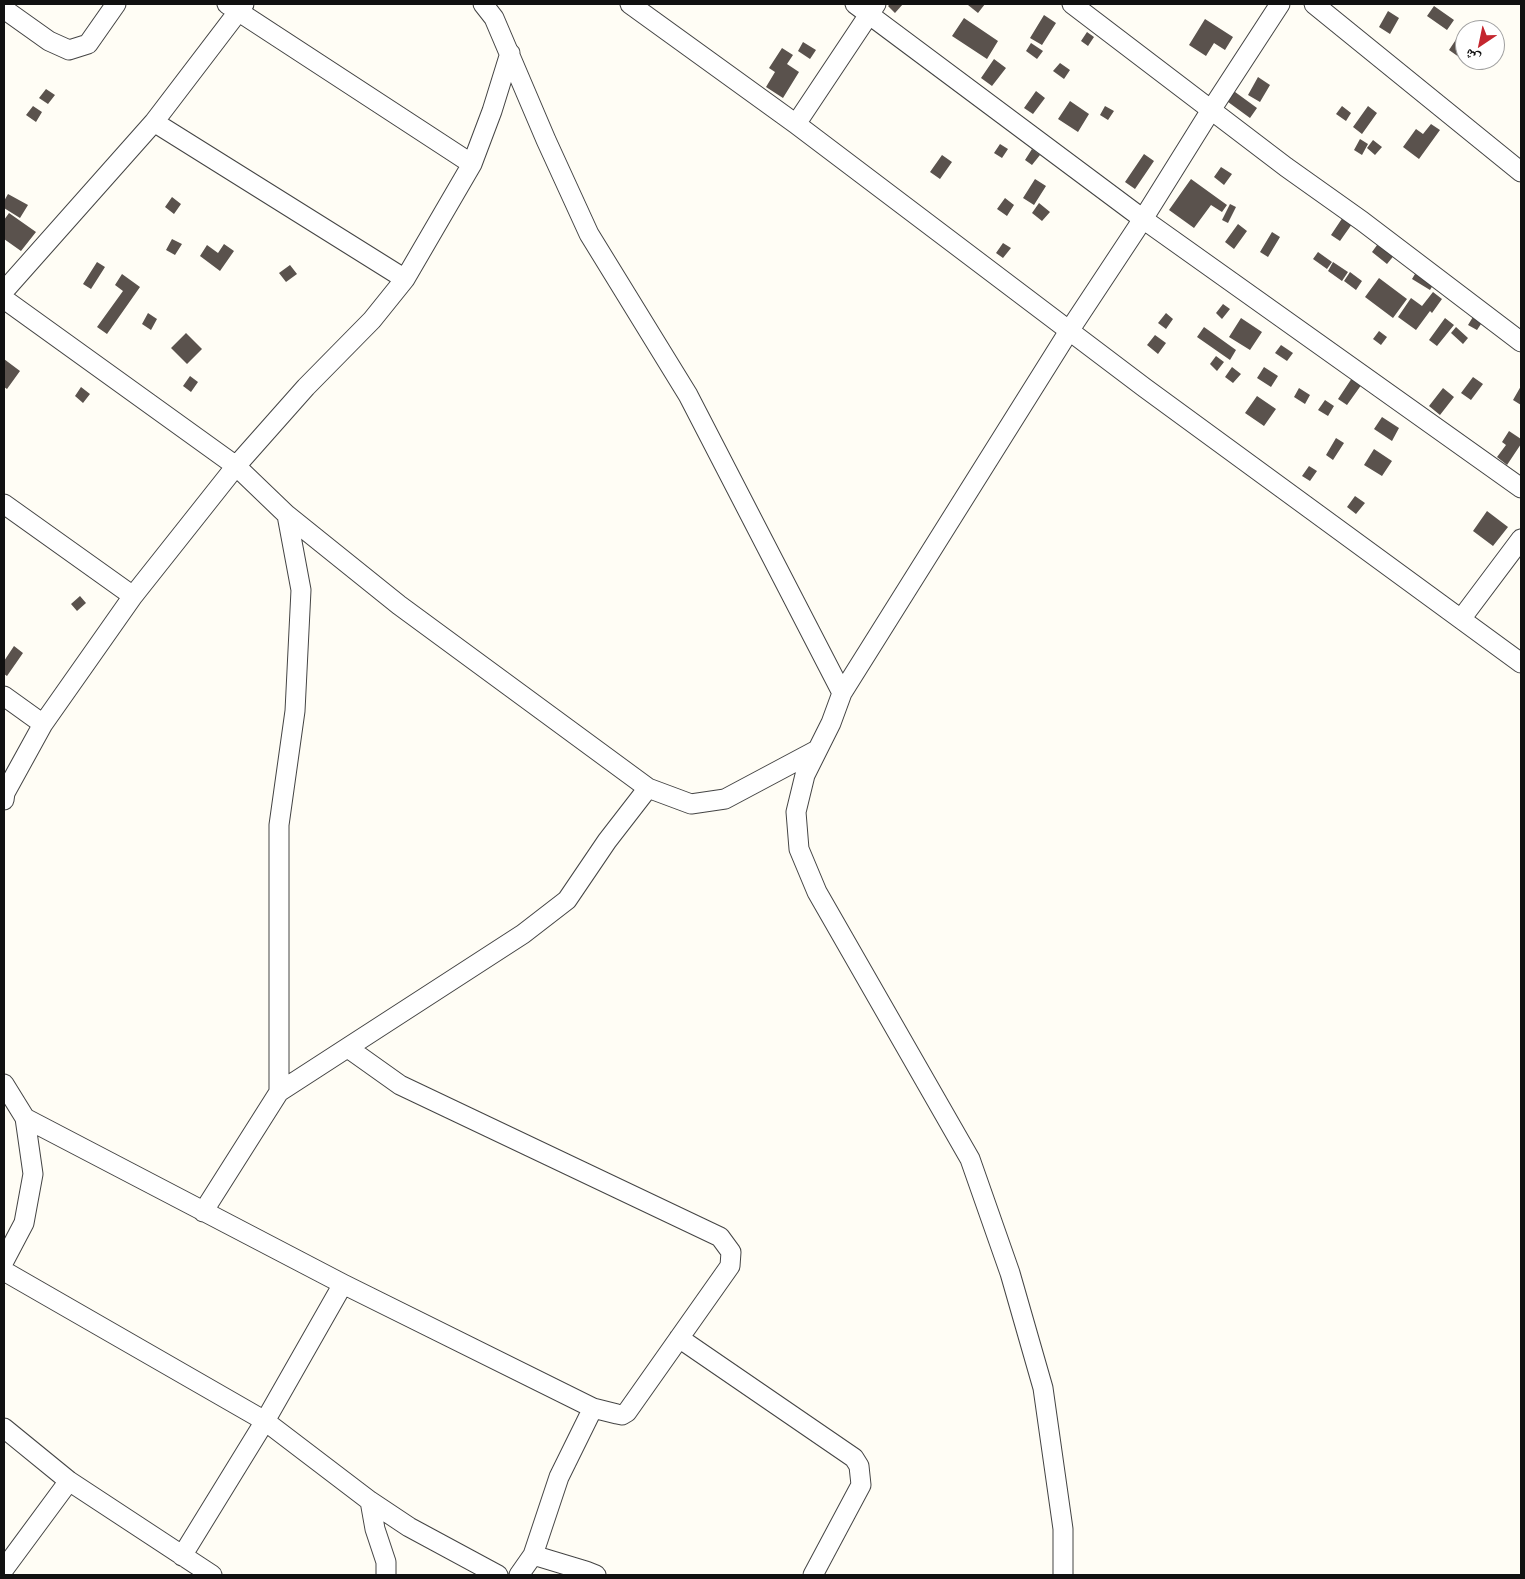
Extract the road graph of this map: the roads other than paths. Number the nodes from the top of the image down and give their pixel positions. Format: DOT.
graph roads {
  1 [pos="116,4"];
  2 [pos="483,4"];
  3 [pos="630,4"];
  4 [pos="1072,4"];
  5 [pos="1280,4"];
  6 [pos="1314,4"];
  7 [pos="236,6"];
  8 [pos="867,7"];
  9 [pos="4,9"];
  10 [pos="510,53"];
  11 [pos="1211,110"];
  12 [pos="154,122"];
  13 [pos="796,124"];
  14 [pos="472,164"];
  15 [pos="1521,172"];
  16 [pos="1143,219"];
  17 [pos="405,279"];
  18 [pos="4,291"];
  19 [pos="4,299"];
  20 [pos="1070,331"];
  21 [pos="1521,342"];
  22 [pos="236,466"];
  23 [pos="1521,488"];
  24 [pos="4,504"];
  25 [pos="287,515"];
  26 [pos="1521,538"];
  27 [pos="133,596"];
  28 [pos="1461,619"];
  29 [pos="1521,663"];
  30 [pos="842,692"];
  31 [pos="4,696"];
  32 [pos="43,724"];
  33 [pos="818,750"];
  34 [pos="648,788"];
  35 [pos="4,800"];
  36 [pos="348,1048"];
  37 [pos="4,1084"];
  38 [pos="278,1092"];
  39 [pos="25,1118"];
  40 [pos="203,1212"];
  41 [pos="4,1261"];
  42 [pos="4,1271"];
  43 [pos="343,1284"];
  44 [pos="679,1338"];
  45 [pos="593,1408"];
  46 [pos="265,1420"];
  47 [pos="4,1428"];
  48 [pos="69,1481"];
  49 [pos="370,1501"];
  50 [pos="533,1555"];
  51 [pos="182,1556"];
  52 [pos="4,1569"];
  53 [pos="212,1575"];
  54 [pos="386,1575"];
  55 [pos="498,1575"];
  56 [pos="519,1575"];
  57 [pos="596,1575"];
  58 [pos="813,1575"];
  59 [pos="1063,1575"];
  1 -- 9 [label="street"];
  2 -- 10 [label="street"];
  3 -- 13 [label="street"];
  4 -- 11 [label="street"];
  5 -- 11 [label="street"];
  6 -- 15 [label="street"];
  7 -- 12 [label="street"];
  7 -- 14 [label="street"];
  8 -- 13 [label="street"];
  8 -- 16 [label="street"];
  10 -- 14 [label="street"];
  10 -- 30 [label="street"];
  11 -- 16 [label="street"];
  11 -- 21 [label="street"];
  12 -- 17 [label="street"];
  12 -- 18 [label="street"];
  13 -- 20 [label="street"];
  14 -- 17 [label="street"];
  16 -- 20 [label="street"];
  16 -- 23 [label="street"];
  17 -- 22 [label="street"];
  19 -- 22 [label="street"];
  20 -- 28 [label="street"];
  20 -- 30 [label="street"];
  22 -- 25 [label="street"];
  22 -- 27 [label="street"];
  24 -- 27 [label="street"];
  25 -- 34 [label="street"];
  25 -- 38 [label="street"];
  26 -- 28 [label="street"];
  27 -- 32 [label="street"];
  28 -- 29 [label="street"];
  30 -- 33 [label="street"];
  31 -- 32 [label="street"];
  32 -- 35 [label="street"];
  33 -- 34 [label="street"];
  33 -- 59 [label="street"];
  34 -- 36 [label="street"];
  36 -- 38 [label="street"];
  36 -- 44 [label="street"];
  37 -- 39 [label="street"];
  38 -- 40 [label="street"];
  39 -- 40 [label="street"];
  39 -- 41 [label="street"];
  40 -- 43 [label="street"];
  42 -- 46 [label="street"];
  43 -- 45 [label="street"];
  43 -- 46 [label="street"];
  44 -- 45 [label="street"];
  44 -- 58 [label="street"];
  45 -- 50 [label="street"];
  46 -- 49 [label="street"];
  46 -- 51 [label="street"];
  47 -- 48 [label="street"];
  48 -- 51 [label="street"];
  48 -- 52 [label="street"];
  49 -- 54 [label="street"];
  49 -- 55 [label="street"];
  50 -- 56 [label="street"];
  50 -- 57 [label="street"];
  51 -- 53 [label="street"];
}
